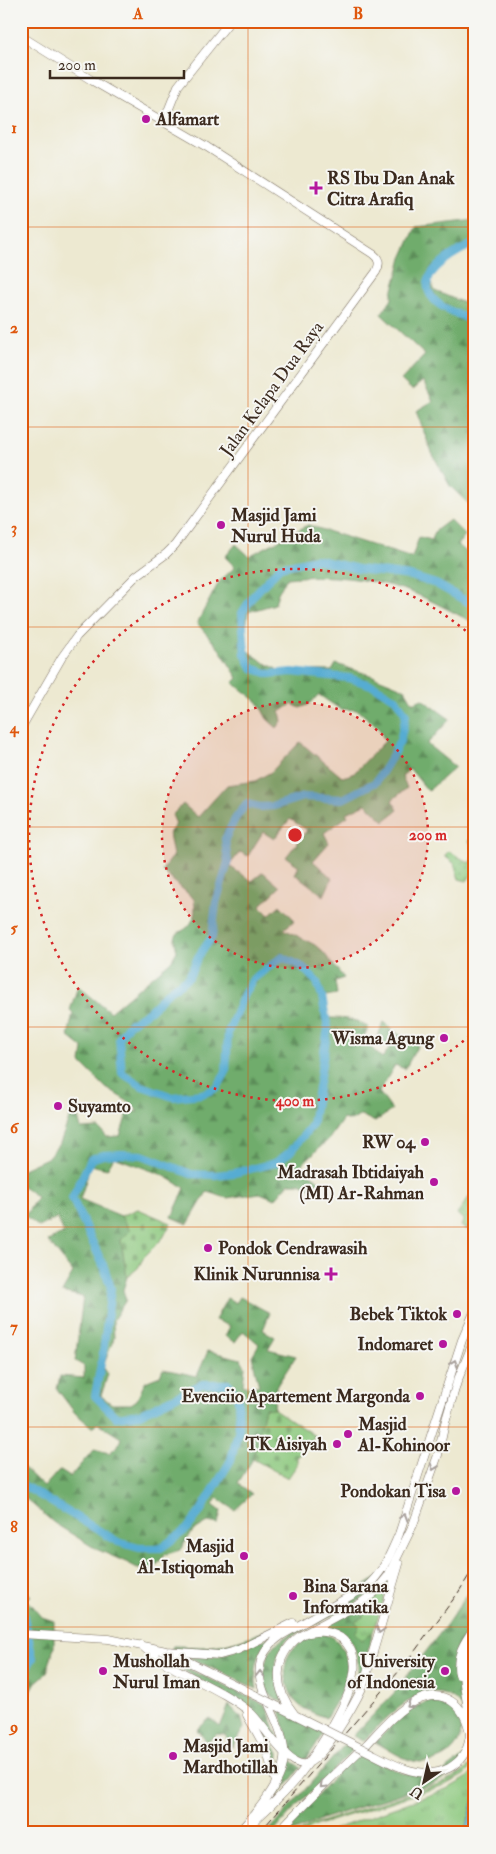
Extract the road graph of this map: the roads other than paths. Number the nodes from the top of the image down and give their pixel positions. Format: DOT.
graph roads {
  1 [pos="230,21"];
  2 [pos="21,36"];
  3 [pos="164,121"];
  4 [pos="21,728"];
  5 [pos="475,1310"];
  6 [pos="475,1338"];
  7 [pos="402,1550"];
  8 [pos="321,1611"];
  9 [pos="475,1627"];
  10 [pos="21,1634"];
  11 [pos="300,1636"];
  12 [pos="475,1638"];
  13 [pos="141,1645"];
  14 [pos="166,1651"];
  15 [pos="218,1692"];
  16 [pos="467,1700"];
  17 [pos="295,1714"];
  18 [pos="470,1734"];
  19 [pos="285,1753"];
  20 [pos="308,1763"];
  21 [pos="276,1782"];
  22 [pos="238,1833"];
  23 [pos="243,1833"];
  24 [pos="277,1833"];
  1 -- 3 [label="main road"];
  2 -- 3 [label="main road"];
  3 -- 4 [label="main road, Jalan Kelapa Dua Raya"];
  8 -- 5 [label="main road, one-way"];
  6 -- 7 [label="main road, one-way"];
  7 -- 11 [label="main road"];
  7 -- 20 [label="main road, one-way"];
  8 -- 14 [label="main road"];
  19 -- 8 [label="main road, one-way"];
  9 -- 16 [label="main road"];
  10 -- 13 [label="main road"];
  11 -- 17 [label="main road"];
  11 -- 20 [label="main road"];
  12 -- 16 [label="main road"];
  13 -- 14 [label="main road"];
  13 -- 15 [label="main road"];
  14 -- 17 [label="main road, bridge"];
  15 -- 19 [label="main road"];
  15 -- 21 [label="main road"];
  16 -- 18 [label="main road"];
  17 -- 18 [label="main road, bridge"];
  18 -- 24 [label="main road, one-way"];
  19 -- 20 [label="main road"];
  19 -- 21 [label="main road"];
  20 -- 23 [label="main road"];
  21 -- 22 [label="main road"];
}
